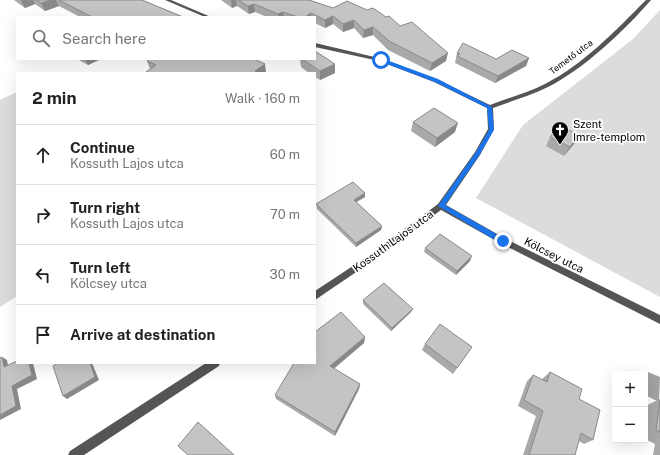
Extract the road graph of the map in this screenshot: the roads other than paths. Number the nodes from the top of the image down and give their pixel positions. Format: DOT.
graph roads {
  1 [pos="167,0"];
  2 [pos="649,0"];
  3 [pos="207,16"];
  4 [pos="316,45"];
  5 [pos="490,107"];
  6 [pos="441,206"];
  7 [pos="316,295"];
  8 [pos="660,320"];
  9 [pos="213,364"];
  10 [pos="74,455"];
  1 -- 3 [label="street"];
  2 -- 5 [label="street, Temető utca"];
  4 -- 5 [label="street"];
  5 -- 6 [label="street, Kossuth Lajos utca"];
  6 -- 7 [label="street, Kossuth Lajos utca"];
  6 -- 8 [label="street, Kölcsey utca"];
  9 -- 10 [label="street"];
}
